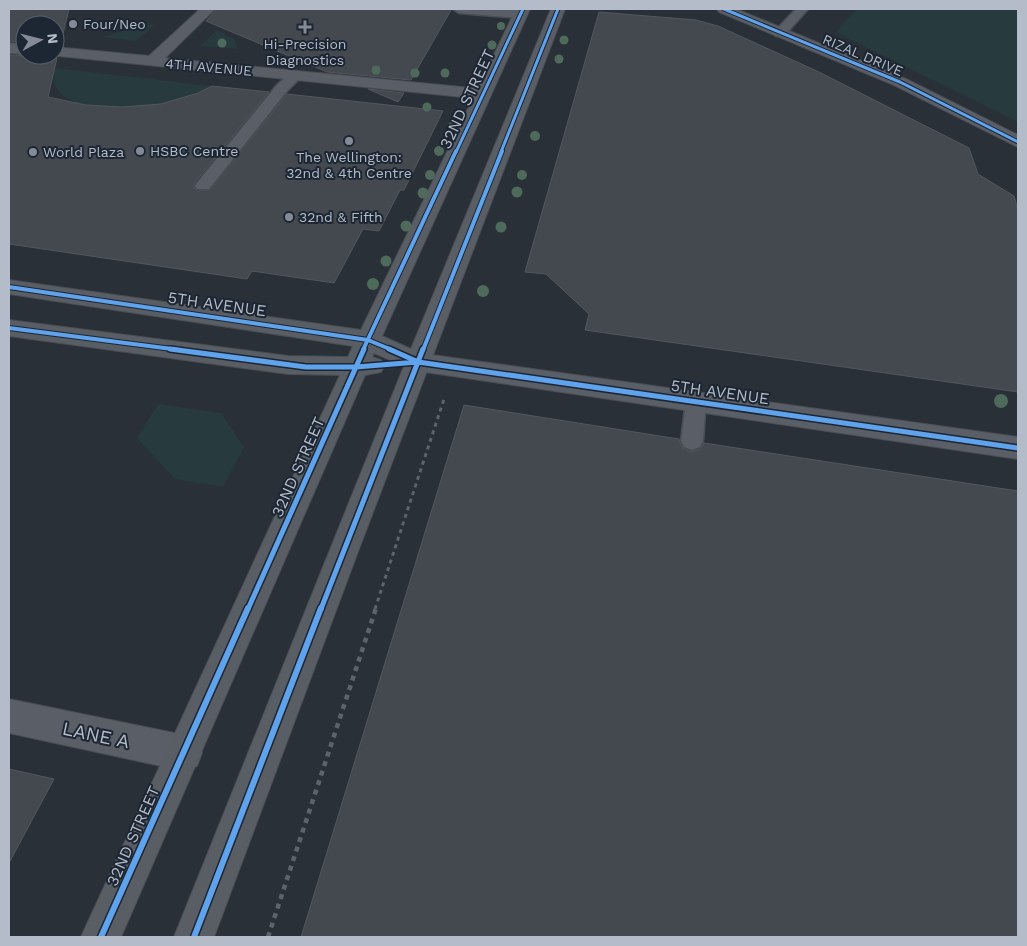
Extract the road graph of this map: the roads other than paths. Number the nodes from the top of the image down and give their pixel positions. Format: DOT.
graph roads {
  1 [pos="208,9"];
  2 [pos="459,9"];
  3 [pos="558,9"];
  4 [pos="724,9"];
  5 [pos="802,9"];
  6 [pos="522,11"];
  7 [pos="780,33"];
  8 [pos="65,53"];
  9 [pos="152,62"];
  10 [pos="296,75"];
  11 [pos="482,94"];
  12 [pos="1018,142"];
  13 [pos="203,186"];
  14 [pos="9,287"];
  15 [pos="9,328"];
  16 [pos="368,340"];
  17 [pos="418,362"];
  18 [pos="356,367"];
  19 [pos="696,401"];
  20 [pos="692,441"];
  21 [pos="1018,448"];
  22 [pos="9,716"];
  23 [pos="184,753"];
  24 [pos="101,937"];
  25 [pos="194,937"];
  1 -- 9 [label="street"];
  2 -- 6 [label="lane"];
  3 -- 17 [label="main road"];
  4 -- 7 [label="street, RIZAL DRIVE"];
  5 -- 7 [label="lane"];
  6 -- 11 [label="main road, 32ND STREET"];
  7 -- 12 [label="street, RIZAL DRIVE"];
  8 -- 9 [label="street, 4TH AVENUE"];
  9 -- 10 [label="street, 4TH AVENUE"];
  10 -- 11 [label="street, 4TH AVENUE"];
  10 -- 13 [label="lane"];
  11 -- 16 [label="main road, 32ND STREET"];
  14 -- 16 [label="main road, 5TH AVENUE"];
  15 -- 18 [label="main road, 5TH AVENUE"];
  16 -- 17 [label="main road, 5TH AVENUE"];
  16 -- 18 [label="main road, 32ND STREET"];
  17 -- 18 [label="main road, 5TH AVENUE"];
  17 -- 19 [label="street, 5TH AVENUE"];
  17 -- 25 [label="main road"];
  18 -- 23 [label="main road, 32ND STREET"];
  19 -- 20 [label="lane"];
  19 -- 21 [label="street, 5TH AVENUE"];
  22 -- 23 [label="street, LANE A"];
  23 -- 24 [label="main road, 32ND STREET"];
}
